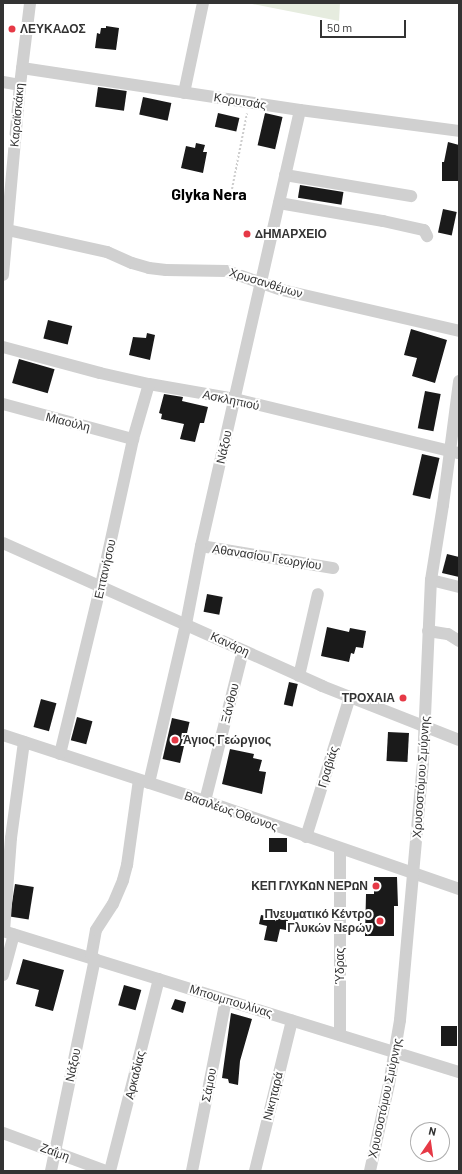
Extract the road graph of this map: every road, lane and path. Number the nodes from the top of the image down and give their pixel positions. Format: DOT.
graph roads {
  1 [pos="30,3"];
  2 [pos="203,3"];
  3 [pos="22,68"];
  4 [pos="3,82"];
  5 [pos="20,85"];
  6 [pos="184,93"];
  7 [pos="249,103"];
  8 [pos="300,110"];
  9 [pos="459,131"];
  10 [pos="285,175"];
  11 [pos="232,189"];
  12 [pos="411,196"];
  13 [pos="279,203"];
  14 [pos="5,229"];
  15 [pos="427,236"];
  16 [pos="3,275"];
  17 [pos="261,283"];
  18 [pos="459,331"];
  19 [pos="3,348"];
  20 [pos="459,380"];
  21 [pos="149,384"];
  22 [pos="235,399"];
  23 [pos="3,404"];
  24 [pos="133,439"];
  25 [pos="455,452"];
  26 [pos="3,543"];
  27 [pos="201,546"];
  28 [pos="333,568"];
  29 [pos="431,580"];
  30 [pos="101,585"];
  31 [pos="459,587"];
  32 [pos="318,594"];
  33 [pos="186,624"];
  34 [pos="428,631"];
  35 [pos="459,641"];
  36 [pos="243,651"];
  37 [pos="299,676"];
  38 [pos="350,697"];
  39 [pos="425,727"];
  40 [pos="3,735"];
  41 [pos="459,740"];
  42 [pos="24,742"];
  43 [pos="60,754"];
  44 [pos="144,781"];
  45 [pos="205,801"];
  46 [pos="306,837"];
  47 [pos="340,849"];
  48 [pos="413,875"];
  49 [pos="459,889"];
  50 [pos="7,932"];
  51 [pos="93,959"];
  52 [pos="3,975"];
  53 [pos="159,979"];
  54 [pos="226,1000"];
  55 [pos="292,1020"];
  56 [pos="340,1035"];
  57 [pos="395,1052"];
  58 [pos="459,1072"];
  59 [pos="3,1133"];
  60 [pos="55,1152"];
  61 [pos="51,1171"];
  62 [pos="106,1171"];
  63 [pos="110,1171"];
  64 [pos="192,1171"];
  65 [pos="255,1171"];
  66 [pos="370,1171"];
  1 -- 3 [label="street, Καραϊσκάκη"];
  2 -- 6 [label="street"];
  3 -- 5 [label="street, Καραϊσκάκη"];
  3 -- 6 [label="street, Κορυτσάς"];
  4 -- 5 [label="street"];
  5 -- 14 [label="street, Καραϊσκάκη"];
  6 -- 7 [label="street, Κορυτσάς"];
  7 -- 8 [label="street, Κορυτσάς"];
  7 -- 11 [label="path"];
  8 -- 9 [label="street, Κορυτσάς"];
  8 -- 10 [label="street, Νάξου"];
  10 -- 12 [label="street"];
  10 -- 13 [label="street, Νάξου"];
  13 -- 15 [label="street"];
  13 -- 17 [label="street, Νάξου"];
  14 -- 16 [label="street, Καραϊσκάκη"];
  14 -- 17 [label="street, Χρυσανθέμων"];
  17 -- 18 [label="street, Χρυσανθέμων"];
  17 -- 22 [label="street, Νάξου"];
  19 -- 21 [label="street, Ασκληπιού"];
  20 -- 25 [label="street, Χρυσοστόμου Σμύρνης"];
  21 -- 22 [label="street, Ασκληπιού"];
  21 -- 24 [label="street, Επτανήσου"];
  22 -- 25 [label="street, Ασκληπιού"];
  22 -- 27 [label="street, Νάξου"];
  23 -- 24 [label="street, Μιαούλη"];
  24 -- 30 [label="street, Επτανήσου"];
  25 -- 29 [label="street, Χρυσοστόμου Σμύρνης"];
  26 -- 30 [label="street, Κανάρη"];
  27 -- 28 [label="street, Αθανασίου Γεωργίου"];
  27 -- 33 [label="street, Νάξου"];
  29 -- 31 [label="street"];
  29 -- 34 [label="street, Χρυσοστόμου Σμύρνης"];
  30 -- 33 [label="street, Κανάρη"];
  30 -- 43 [label="street, Επτανήσου"];
  32 -- 37 [label="street"];
  33 -- 36 [label="street, Κανάρη"];
  33 -- 44 [label="street, Νάξου"];
  34 -- 35 [label="street"];
  34 -- 39 [label="street, Χρυσοστόμου Σμύρνης"];
  36 -- 37 [label="street, Κανάρη"];
  36 -- 45 [label="street, Ξάνθου"];
  37 -- 38 [label="street, Κανάρη"];
  38 -- 39 [label="street, Κανάρη"];
  38 -- 46 [label="street, Γραβιάς"];
  39 -- 41 [label="street, Κανάρη"];
  39 -- 48 [label="street, Χρυσοστόμου Σμύρνης"];
  40 -- 42 [label="street, Βασιλέως Όθωνος"];
  42 -- 43 [label="street, Βασιλέως Όθωνος"];
  42 -- 50 [label="street"];
  43 -- 44 [label="street, Βασιλέως Όθωνος"];
  44 -- 45 [label="street, Βασιλέως Όθωνος"];
  44 -- 51 [label="street, Νάξου"];
  45 -- 46 [label="street, Βασιλέως Όθωνος"];
  46 -- 47 [label="street, Βασιλέως Όθωνος"];
  47 -- 48 [label="street, Βασιλέως Όθωνος"];
  47 -- 56 [label="street, Ύδρας"];
  48 -- 49 [label="street, Βασιλέως Όθωνος"];
  48 -- 57 [label="street, Χρυσοστόμου Σμύρνης"];
  50 -- 51 [label="street, Μπουμπουλίνας"];
  50 -- 52 [label="street"];
  51 -- 53 [label="street, Μπουμπουλίνας"];
  51 -- 60 [label="street, Νάξου"];
  53 -- 54 [label="street, Μπουμπουλίνας"];
  53 -- 63 [label="street, Αρκαδίας"];
  54 -- 55 [label="street, Μπουμπουλίνας"];
  54 -- 64 [label="street, Σάμου"];
  55 -- 56 [label="street, Μπουμπουλίνας"];
  55 -- 65 [label="street, Νικηταρά"];
  56 -- 57 [label="street, Μπουμπουλίνας"];
  57 -- 58 [label="street, Μπουμπουλίνας"];
  57 -- 66 [label="street, Χρυσοστόμου Σμύρνης"];
  59 -- 60 [label="street, Ζαΐμη"];
  60 -- 61 [label="street, Νάξου"];
  60 -- 62 [label="street, Ζαΐμη"];
}
